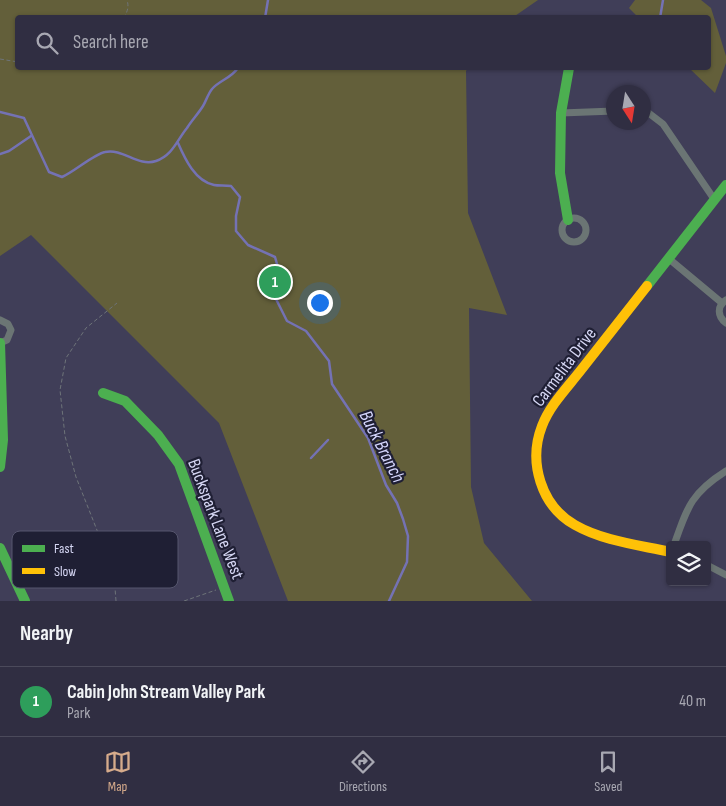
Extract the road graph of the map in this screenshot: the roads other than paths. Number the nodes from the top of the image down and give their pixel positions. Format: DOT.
graph roads {
  1 [pos="569,70"];
  2 [pos="606,111"];
  3 [pos="561,113"];
  4 [pos="651,114"];
  5 [pos="726,185"];
  6 [pos="714,199"];
  7 [pos="568,220"];
  8 [pos="668,258"];
  9 [pos="724,302"];
  10 [pos="0,320"];
  11 [pos="726,323"];
  12 [pos="0,343"];
  13 [pos="103,393"];
  14 [pos="0,467"];
  15 [pos="726,471"];
  16 [pos="675,541"];
  17 [pos="0,548"];
  18 [pos="666,551"];
  19 [pos="711,567"];
  20 [pos="12,573"];
  21 [pos="726,575"];
  22 [pos="19,588"];
  23 [pos="25,601"];
  24 [pos="229,601"];
  1 -- 3 [label="street"];
  2 -- 3 [label="street"];
  3 -- 7 [label="street"];
  4 -- 6 [label="street"];
  5 -- 6 [label="street, Carmelita Drive"];
  6 -- 8 [label="street, Carmelita Drive"];
  8 -- 9 [label="street"];
  8 -- 18 [label="street, Carmelita Drive"];
  9 -- 11 [label="street"];
  10 -- 12 [label="street"];
  12 -- 14 [label="street"];
  13 -- 24 [label="street, Buckspark Lane West"];
  15 -- 16 [label="street"];
  17 -- 20 [label="street"];
  19 -- 21 [label="street"];
  22 -- 23 [label="street"];
}
